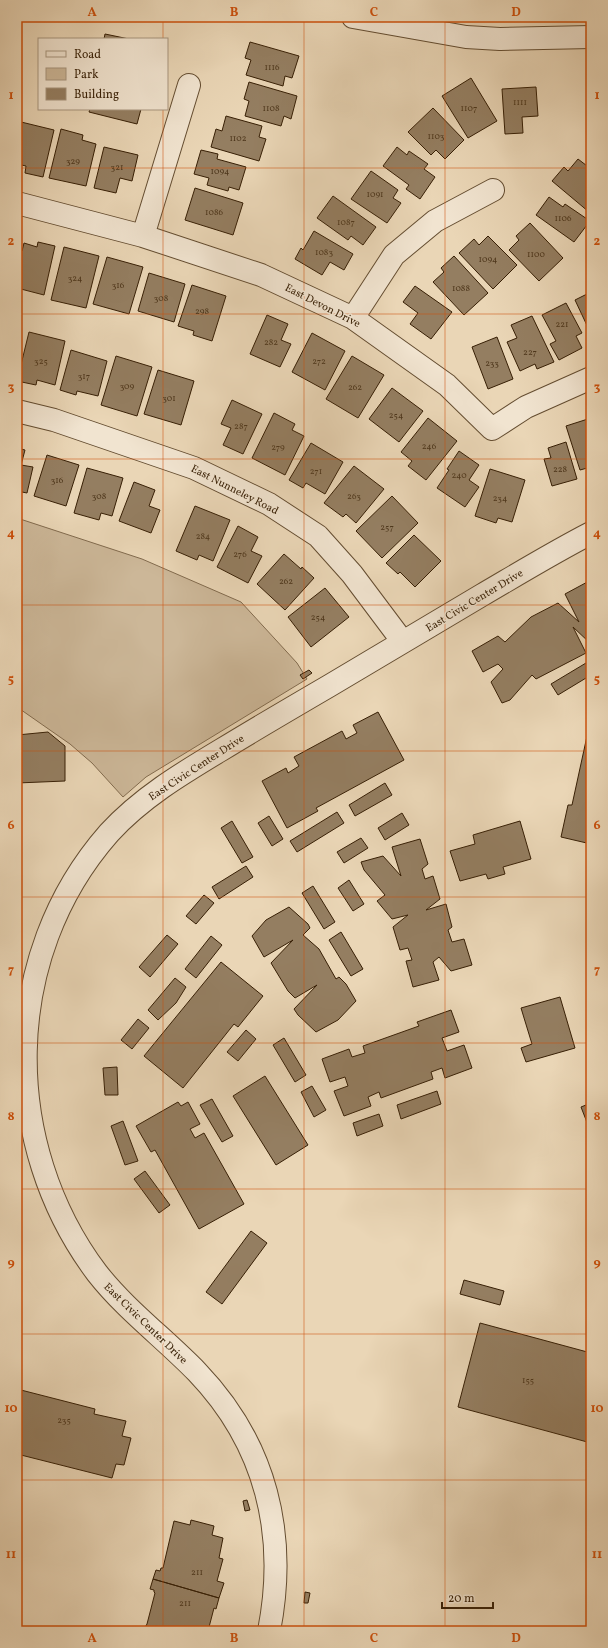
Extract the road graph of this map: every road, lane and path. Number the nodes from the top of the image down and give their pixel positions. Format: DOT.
graph roads {
  1 [pos="353,17"];
  2 [pos="591,37"];
  3 [pos="189,85"];
  4 [pos="492,190"];
  5 [pos="17,203"];
  6 [pos="143,236"];
  7 [pos="353,318"];
  8 [pos="591,378"];
  9 [pos="17,412"];
  10 [pos="591,533"];
  11 [pos="403,642"];
  12 [pos="269,1631"];
  1 -- 2 [label="street"];
  3 -- 6 [label="street"];
  4 -- 7 [label="street"];
  5 -- 6 [label="street, East Devon Drive"];
  6 -- 7 [label="street, East Devon Drive"];
  7 -- 8 [label="street, East Devon Drive"];
  9 -- 11 [label="street, East Nunneley Road"];
  10 -- 11 [label="street, East Civic Center Drive"];
  11 -- 12 [label="street, East Civic Center Drive"];
}
